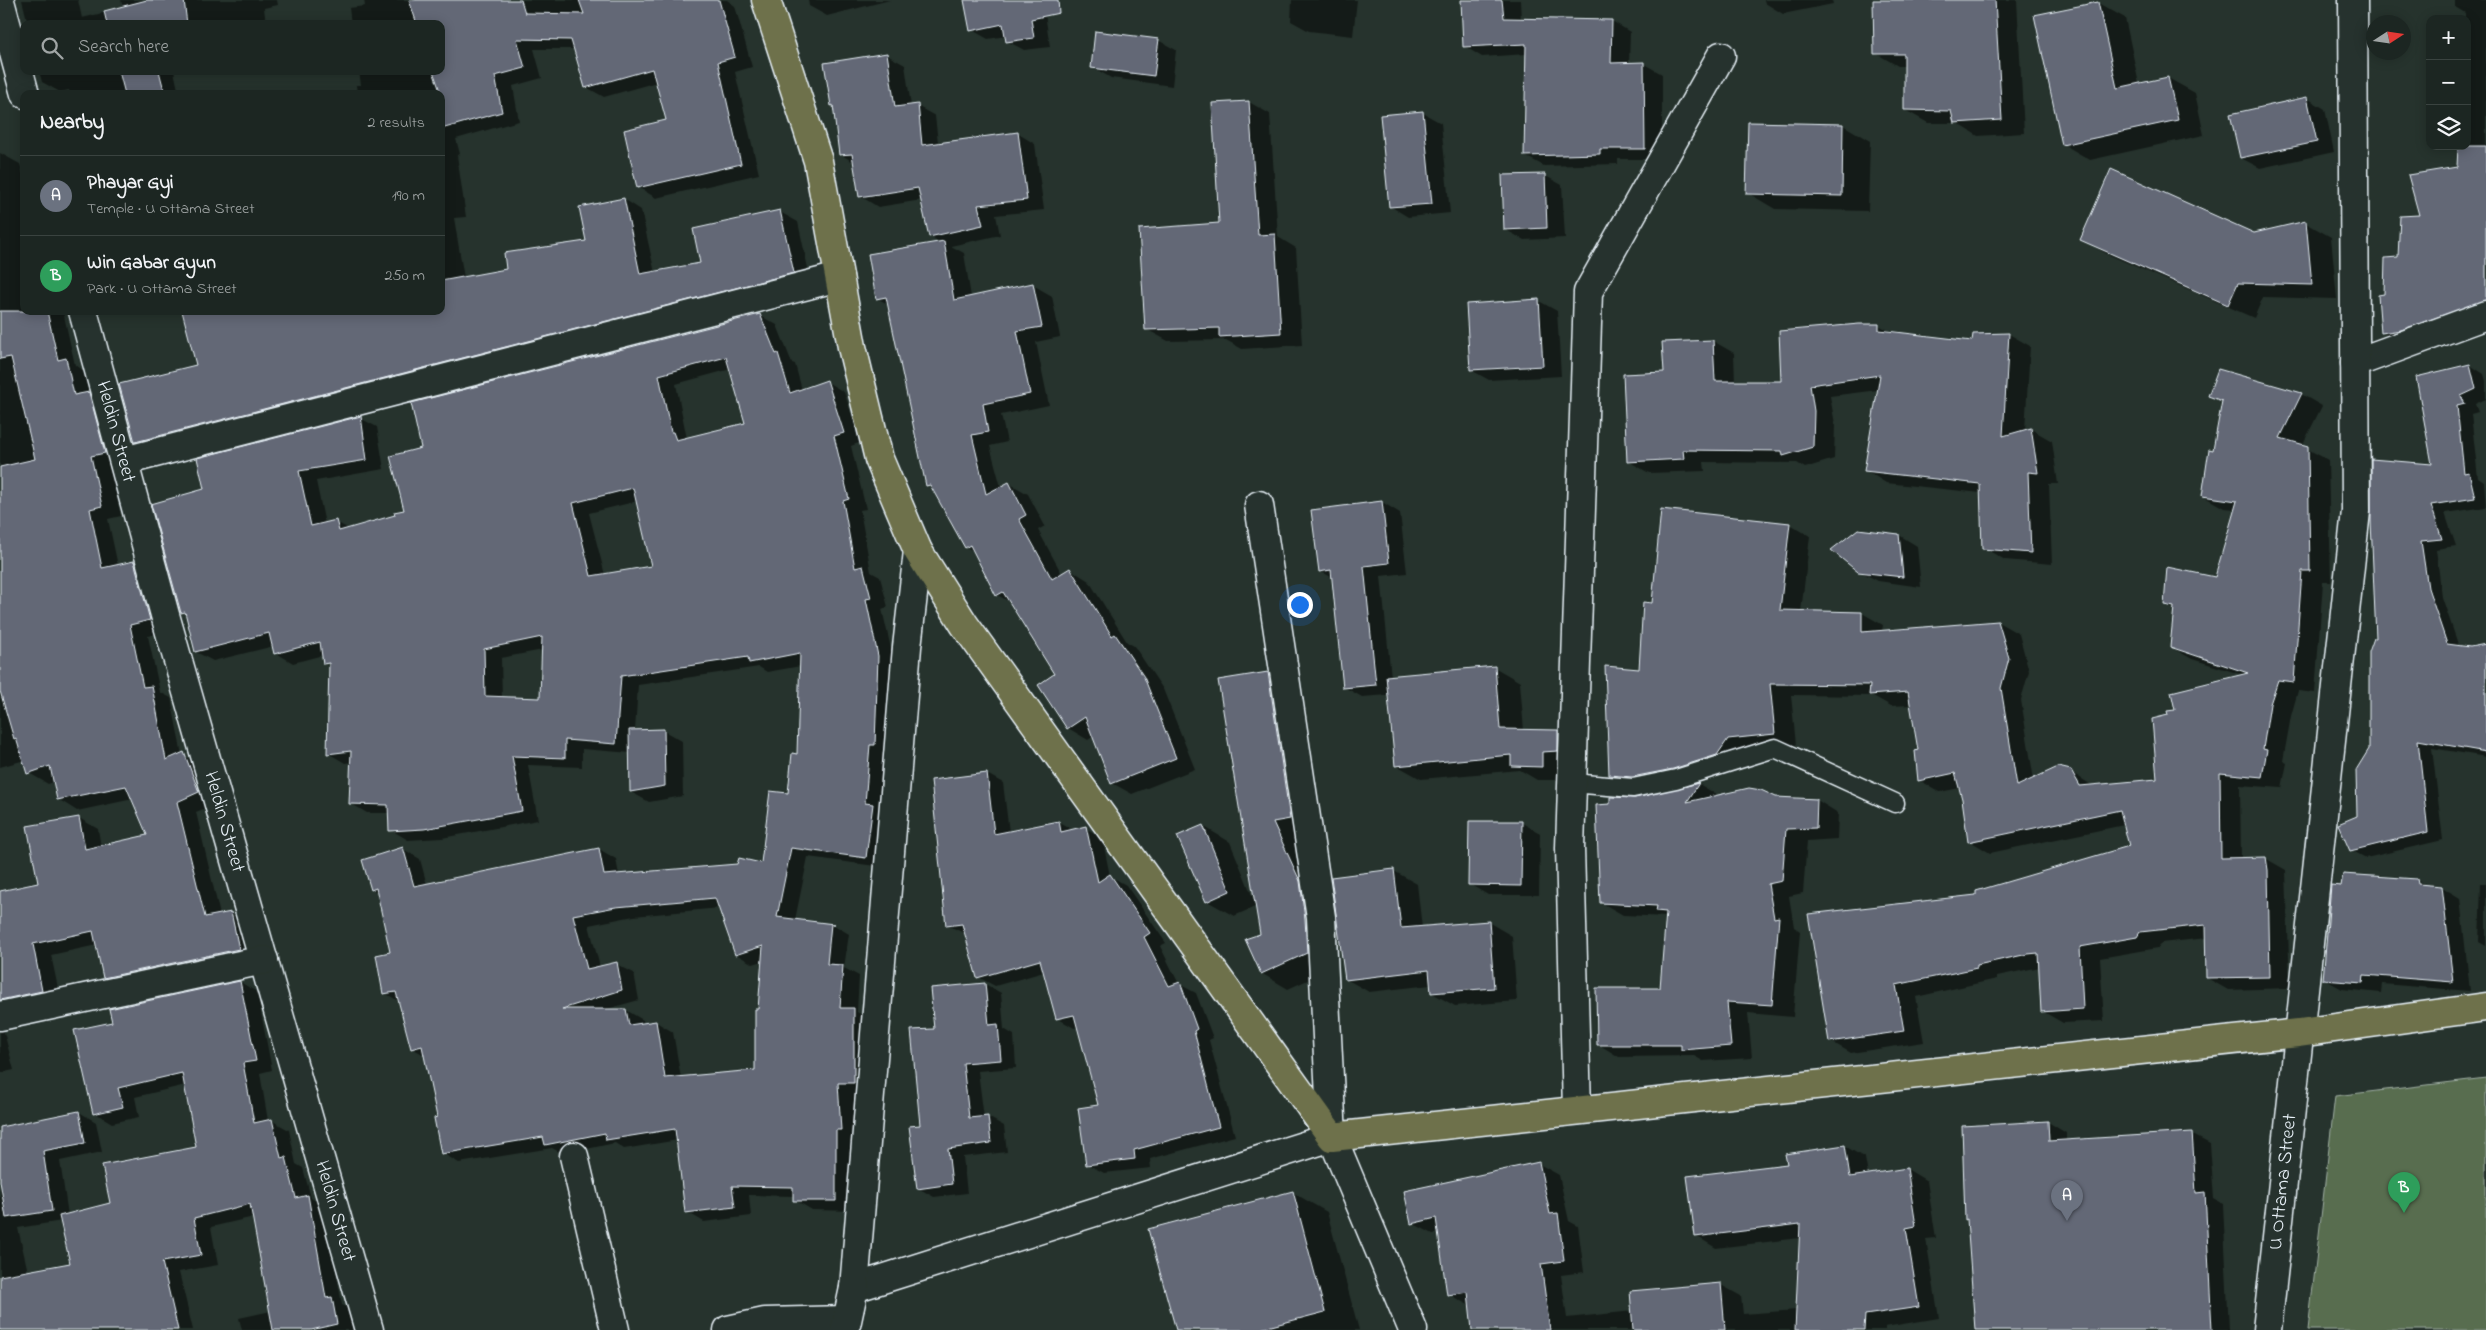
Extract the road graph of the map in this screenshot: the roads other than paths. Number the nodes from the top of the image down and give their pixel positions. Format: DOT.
graph roads {
  1 [pos="766,0"];
  2 [pos="2353,0"];
  3 [pos="0,1"];
  4 [pos="1721,56"];
  5 [pos="24,90"];
  6 [pos="839,277"];
  7 [pos="84,315"];
  8 [pos="2486,315"];
  9 [pos="2355,363"];
  10 [pos="124,461"];
  11 [pos="1259,505"];
  12 [pos="918,551"];
  13 [pos="1572,783"];
  14 [pos="1895,804"];
  15 [pos="264,960"];
  16 [pos="2486,1007"];
  17 [pos="0,1016"];
  18 [pos="2299,1033"];
  19 [pos="1576,1110"];
  20 [pos="1332,1137"];
  21 [pos="574,1156"];
  22 [pos="854,1288"];
  23 [pos="845,1325"];
  24 [pos="369,1330"];
  25 [pos="615,1330"];
  26 [pos="728,1330"];
  27 [pos="1413,1330"];
  28 [pos="2268,1330"];
  1 -- 6 [label="main road"];
  2 -- 9 [label="street, U Ottama Street"];
  3 -- 5 [label="street"];
  4 -- 13 [label="street"];
  6 -- 10 [label="street"];
  6 -- 12 [label="main road"];
  7 -- 10 [label="street, Heldin Street"];
  8 -- 9 [label="street"];
  9 -- 18 [label="street, U Ottama Street"];
  10 -- 15 [label="street, Heldin Street"];
  11 -- 20 [label="street"];
  12 -- 20 [label="main road"];
  12 -- 22 [label="street"];
  13 -- 14 [label="lane"];
  13 -- 19 [label="street"];
  15 -- 17 [label="street"];
  15 -- 24 [label="street, Heldin Street"];
  16 -- 18 [label="main road"];
  18 -- 19 [label="main road"];
  18 -- 28 [label="street, U Ottama Street"];
  19 -- 20 [label="main road"];
  20 -- 22 [label="street"];
  20 -- 27 [label="street"];
  21 -- 25 [label="street"];
  22 -- 23 [label="street"];
  23 -- 26 [label="street"];
}
